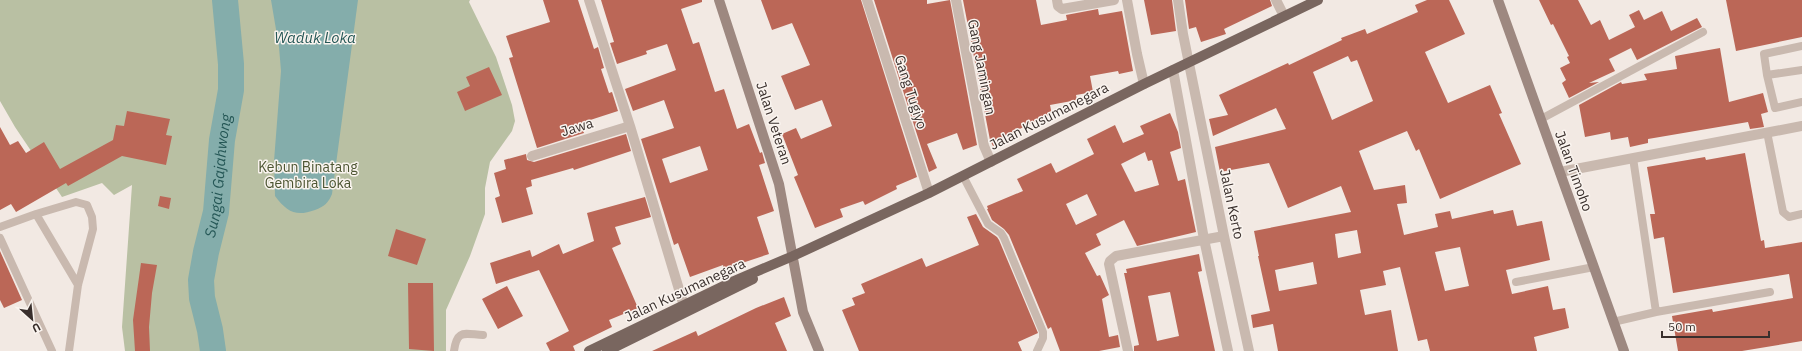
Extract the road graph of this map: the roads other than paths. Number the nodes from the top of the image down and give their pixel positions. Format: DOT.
graph roads {
  1 [pos="589,0"];
  2 [pos="719,0"];
  3 [pos="867,0"];
  4 [pos="956,0"];
  5 [pos="1057,0"];
  6 [pos="1114,0"];
  7 [pos="1127,0"];
  8 [pos="1178,0"];
  9 [pos="1276,0"];
  10 [pos="1318,0"];
  11 [pos="1498,0"];
  12 [pos="1284,16"];
  13 [pos="1703,32"];
  14 [pos="1802,46"];
  15 [pos="1189,62"];
  16 [pos="1173,70"];
  17 [pos="1802,70"];
  18 [pos="1767,75"];
  19 [pos="1144,84"];
  20 [pos="1802,102"];
  21 [pos="1541,119"];
  22 [pos="630,126"];
  23 [pos="1802,126"];
  24 [pos="1767,132"];
  25 [pos="532,156"];
  26 [pos="1633,158"];
  27 [pos="991,162"];
  28 [pos="1560,172"];
  29 [pos="963,176"];
  30 [pos="929,193"];
  31 [pos="36,214"];
  32 [pos="1802,214"];
  33 [pos="0,227"];
  34 [pos="1224,236"];
  35 [pos="0,238"];
  36 [pos="1204,239"];
  37 [pos="793,256"];
  38 [pos="1594,267"];
  39 [pos="1516,282"];
  40 [pos="78,285"];
  41 [pos="1770,292"];
  42 [pos="684,306"];
  43 [pos="1656,312"];
  44 [pos="1613,322"];
  45 [pos="483,335"];
  46 [pos="52,351"];
  47 [pos="69,351"];
  48 [pos="454,351"];
  49 [pos="589,351"];
  50 [pos="607,351"];
  51 [pos="819,351"];
  52 [pos="1037,351"];
  53 [pos="1128,351"];
  54 [pos="1228,351"];
  55 [pos="1249,351"];
  56 [pos="1624,351"];
  1 -- 22 [label="street"];
  2 -- 37 [label="main road, Jalan Veteran"];
  3 -- 30 [label="street, Gang Tugiyo"];
  4 -- 27 [label="street, Gang Jamingan"];
  5 -- 6 [label="street"];
  7 -- 19 [label="street"];
  8 -- 15 [label="street, Jalan Kerto"];
  9 -- 12 [label="street"];
  10 -- 12 [label="main road, Jalan Kusumanegara"];
  11 -- 21 [label="main road, Jalan Timoho"];
  12 -- 15 [label="main road, Jalan Kusumanegara"];
  13 -- 21 [label="lane"];
  14 -- 18 [label="lane"];
  15 -- 16 [label="main road, Jalan Kusumanegara"];
  15 -- 34 [label="street, Jalan Kerto"];
  16 -- 19 [label="main road, Jalan Kusumanegara"];
  16 -- 36 [label="street"];
  17 -- 18 [label="lane"];
  18 -- 20 [label="lane"];
  19 -- 27 [label="main road, Jalan Kusumanegara"];
  21 -- 28 [label="main road, Jalan Timoho"];
  22 -- 25 [label="street, Jawa"];
  22 -- 42 [label="street"];
  23 -- 24 [label="street"];
  24 -- 26 [label="street"];
  24 -- 32 [label="lane"];
  26 -- 28 [label="street"];
  26 -- 43 [label="lane"];
  27 -- 29 [label="main road, Jalan Kusumanegara"];
  28 -- 38 [label="main road, Jalan Timoho"];
  29 -- 30 [label="main road, Jalan Kusumanegara"];
  29 -- 52 [label="lane"];
  30 -- 37 [label="main road, Jalan Kusumanegara"];
  31 -- 33 [label="lane"];
  31 -- 40 [label="lane"];
  31 -- 40 [label="lane"];
  34 -- 36 [label="street"];
  34 -- 55 [label="street, Jalan Kerto"];
  35 -- 46 [label="lane"];
  36 -- 53 [label="street"];
  36 -- 54 [label="street"];
  37 -- 42 [label="main road, Jalan Kusumanegara"];
  37 -- 50 [label="main road, Jalan Kusumanegara"];
  37 -- 51 [label="main road, Jalan Veteran"];
  38 -- 39 [label="lane"];
  38 -- 44 [label="main road, Jalan Timoho"];
  40 -- 47 [label="lane"];
  41 -- 43 [label="lane"];
  42 -- 49 [label="main road, Jalan Kusumanegara"];
  43 -- 44 [label="lane"];
  44 -- 56 [label="main road, Jalan Timoho"];
  45 -- 48 [label="lane"];
}
